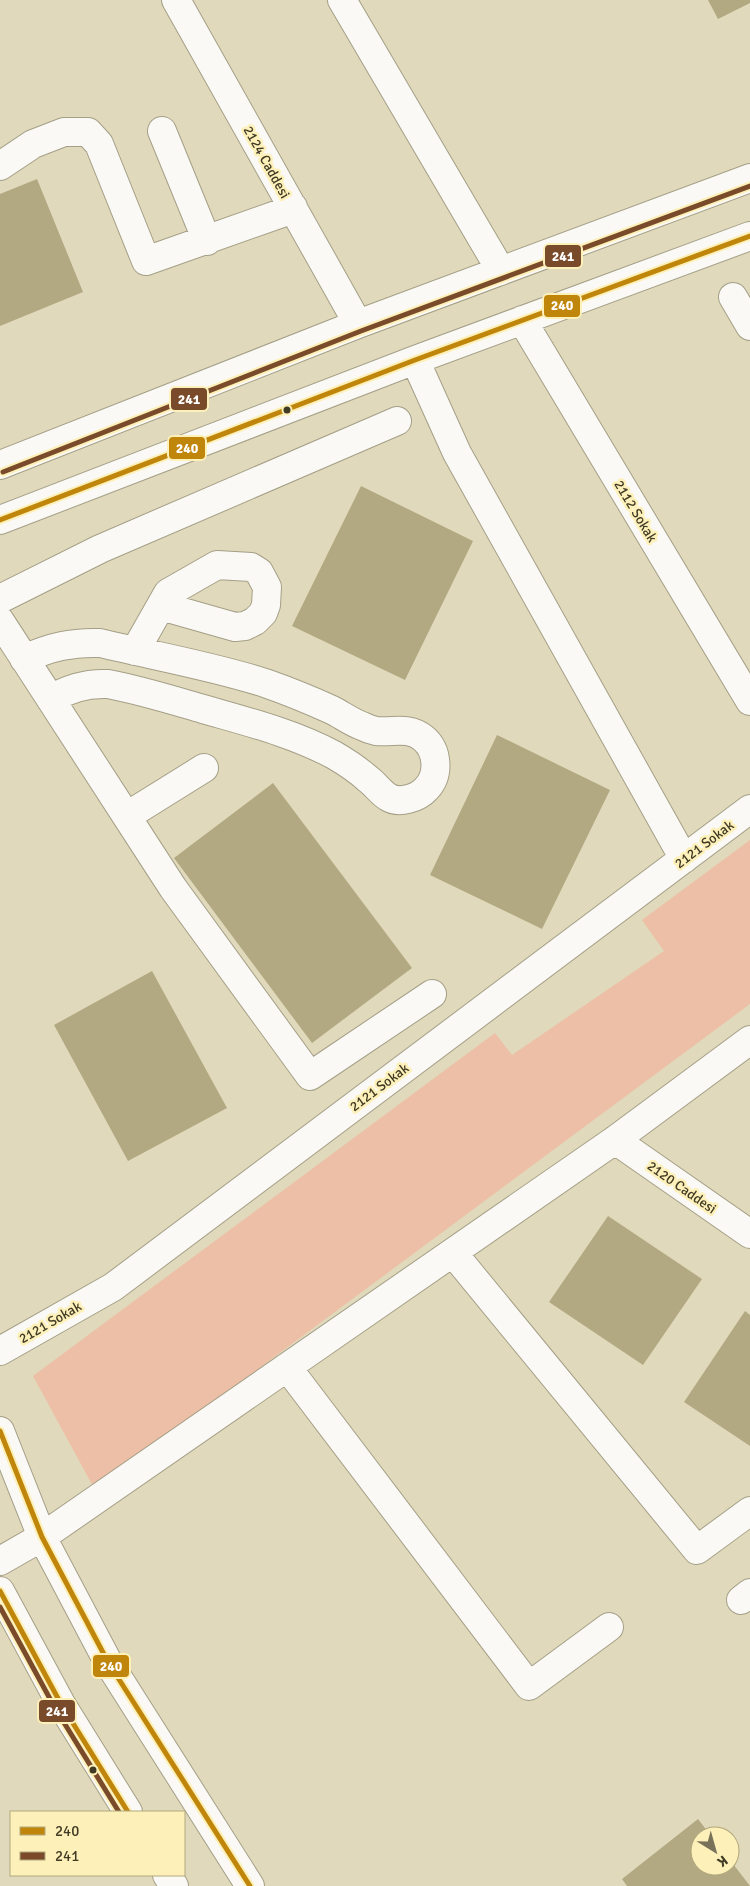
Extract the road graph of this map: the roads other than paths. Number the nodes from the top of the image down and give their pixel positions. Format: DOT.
graph roads {
  1 [pos="176,0"];
  2 [pos="342,0"];
  3 [pos="162,131"];
  4 [pos="0,166"];
  5 [pos="750,178"];
  6 [pos="293,207"];
  7 [pos="750,236"];
  8 [pos="207,241"];
  9 [pos="501,271"];
  10 [pos="733,297"];
  11 [pos="522,320"];
  12 [pos="358,324"];
  13 [pos="750,326"];
  14 [pos="415,360"];
  15 [pos="397,421"];
  16 [pos="0,465"];
  17 [pos="0,520"];
  18 [pos="0,600"];
  19 [pos="161,606"];
  20 [pos="0,621"];
  21 [pos="135,651"];
  22 [pos="24,659"];
  23 [pos="51,700"];
  24 [pos="750,701"];
  25 [pos="204,768"];
  26 [pos="750,809"];
  27 [pos="127,816"];
  28 [pos="684,859"];
  29 [pos="432,994"];
  30 [pos="750,1040"];
  31 [pos="615,1140"];
  32 [pos="750,1234"];
  33 [pos="453,1253"];
  34 [pos="0,1351"];
  35 [pos="288,1367"];
  36 [pos="0,1432"];
  37 [pos="750,1511"];
  38 [pos="42,1537"];
  39 [pos="0,1561"];
  40 [pos="0,1591"];
  41 [pos="609,1627"];
  42 [pos="127,1811"];
  43 [pos="250,1886"];
  1 -- 6 [label="street, 2124 Caddesi"];
  2 -- 9 [label="street"];
  3 -- 8 [label="street"];
  4 -- 8 [label="street"];
  5 -- 9 [label="street"];
  6 -- 8 [label="street"];
  6 -- 12 [label="street, 2124 Caddesi"];
  7 -- 11 [label="street"];
  9 -- 12 [label="street"];
  10 -- 13 [label="street"];
  11 -- 14 [label="street"];
  11 -- 24 [label="street, 2112 Sokak"];
  12 -- 16 [label="street"];
  14 -- 17 [label="street"];
  14 -- 28 [label="street"];
  15 -- 18 [label="street"];
  19 -- 21 [label="street"];
  20 -- 22 [label="street"];
  21 -- 22 [label="street"];
  21 -- 23 [label="street"];
  22 -- 23 [label="street"];
  23 -- 27 [label="street"];
  25 -- 27 [label="street"];
  26 -- 28 [label="street, 2121 Sokak"];
  27 -- 29 [label="street"];
  28 -- 34 [label="street, 2121 Sokak"];
  30 -- 31 [label="street"];
  31 -- 32 [label="street, 2120 Caddesi"];
  31 -- 33 [label="street"];
  33 -- 35 [label="street"];
  33 -- 37 [label="street"];
  35 -- 38 [label="street"];
  35 -- 41 [label="street"];
  36 -- 38 [label="street"];
  38 -- 39 [label="street"];
  38 -- 43 [label="street"];
  40 -- 42 [label="street"];
}
